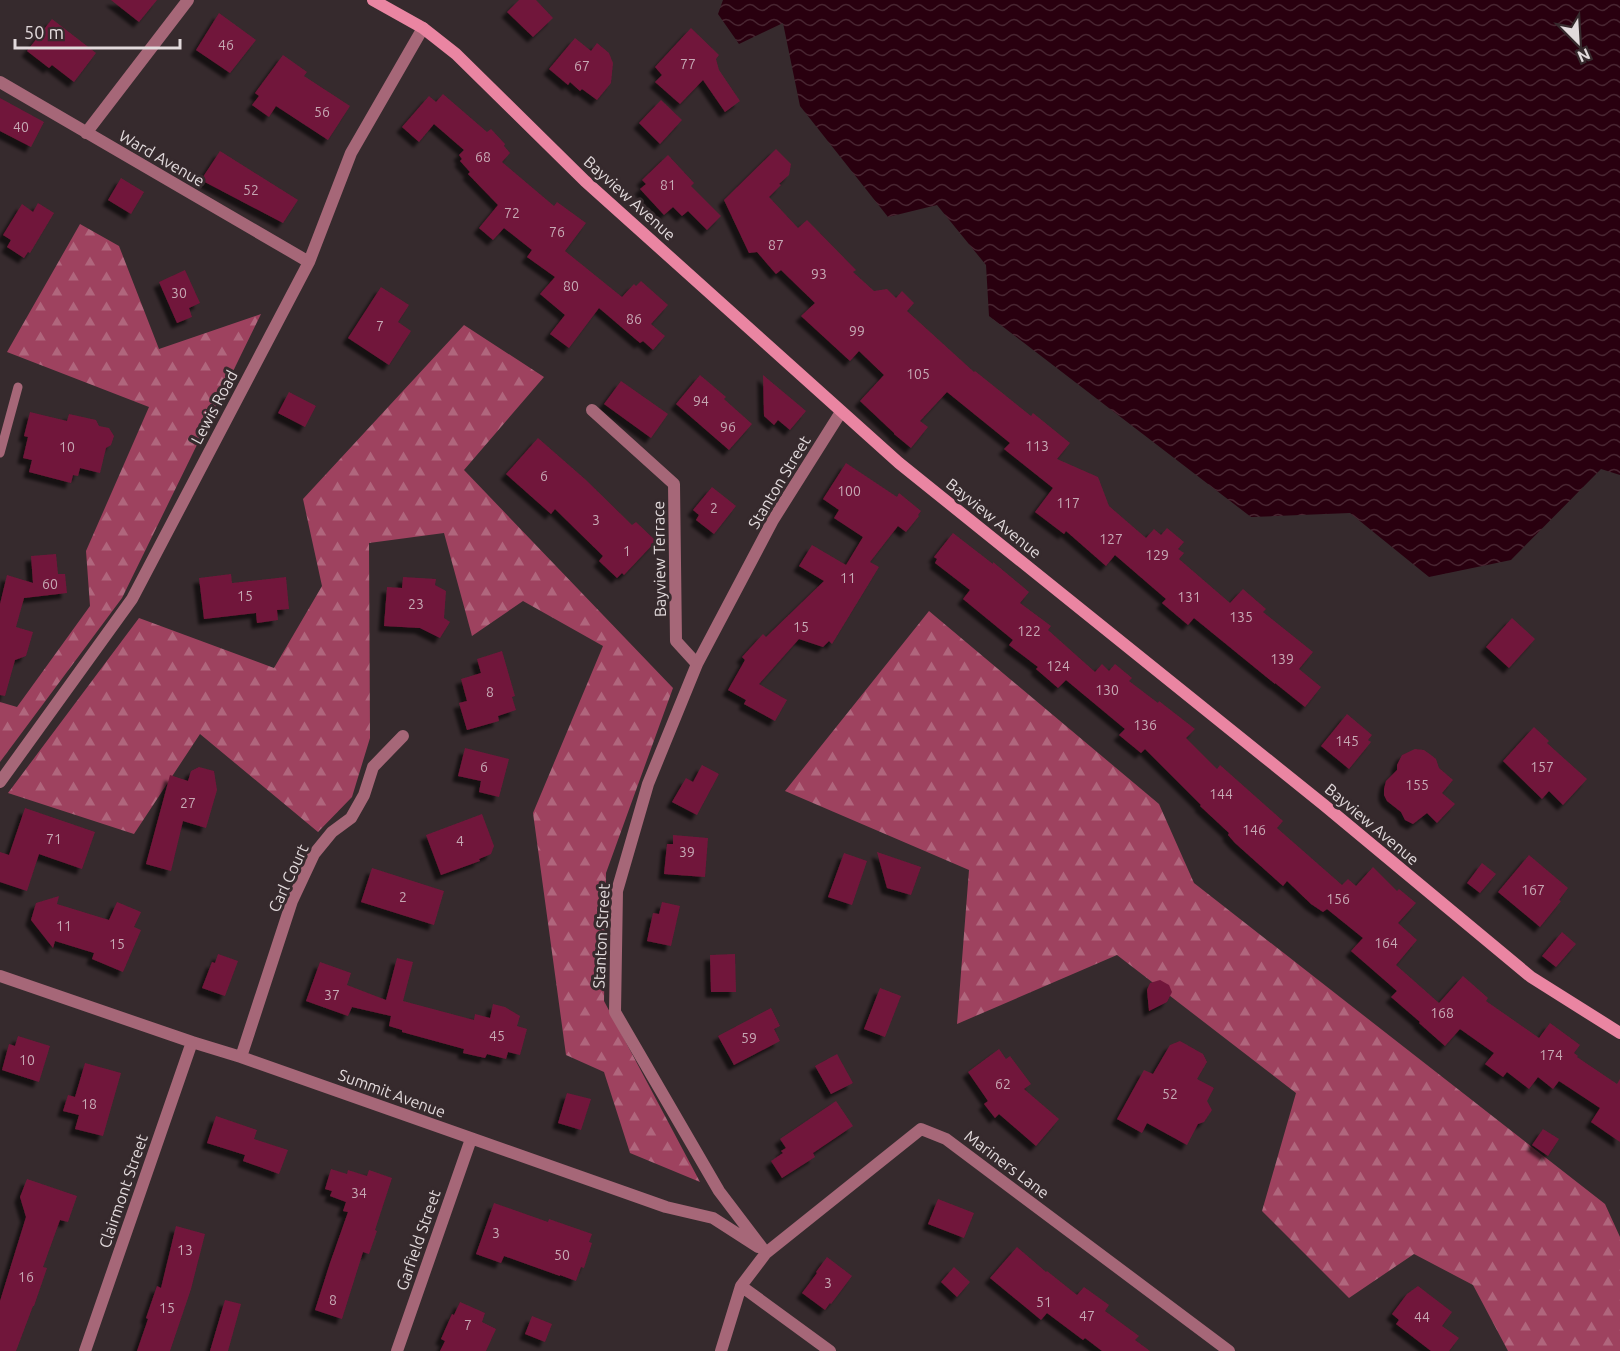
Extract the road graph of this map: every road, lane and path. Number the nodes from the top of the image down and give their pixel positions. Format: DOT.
graph roads {
  1 [pos="188,0"];
  2 [pos="373,0"];
  3 [pos="423,28"];
  4 [pos="0,82"];
  5 [pos="86,133"];
  6 [pos="309,262"];
  7 [pos="18,387"];
  8 [pos="592,410"];
  9 [pos="841,412"];
  10 [pos="0,453"];
  11 [pos="697,664"];
  12 [pos="403,736"];
  13 [pos="0,782"];
  14 [pos="0,976"];
  15 [pos="1620,1033"];
  16 [pos="192,1042"];
  17 [pos="241,1057"];
  18 [pos="471,1139"];
  19 [pos="766,1253"];
  20 [pos="741,1286"];
  21 [pos="85,1351"];
  22 [pos="397,1351"];
  23 [pos="721,1351"];
  24 [pos="830,1351"];
  25 [pos="1229,1351"];
  1 -- 5 [label="street"];
  2 -- 3 [label="main road, Bayview Avenue"];
  3 -- 6 [label="street, Lewis Road"];
  3 -- 9 [label="main road, Bayview Avenue"];
  4 -- 5 [label="street, Ward Avenue"];
  5 -- 6 [label="street, Ward Avenue"];
  6 -- 13 [label="street, Lewis Road"];
  7 -- 10 [label="lane"];
  8 -- 11 [label="street, Bayview Terrace"];
  9 -- 11 [label="street, Stanton Street"];
  9 -- 15 [label="main road, Bayview Avenue"];
  11 -- 19 [label="street, Stanton Street"];
  12 -- 17 [label="street, Carl Court"];
  14 -- 16 [label="street, Summit Avenue"];
  16 -- 17 [label="street, Summit Avenue"];
  16 -- 21 [label="street, Clairmont Street"];
  17 -- 18 [label="street, Summit Avenue"];
  18 -- 19 [label="street, Summit Avenue"];
  18 -- 22 [label="street, Garfield Street"];
  19 -- 20 [label="street"];
  19 -- 25 [label="street, Mariners Lane"];
  20 -- 23 [label="street"];
  20 -- 24 [label="street"];
}
